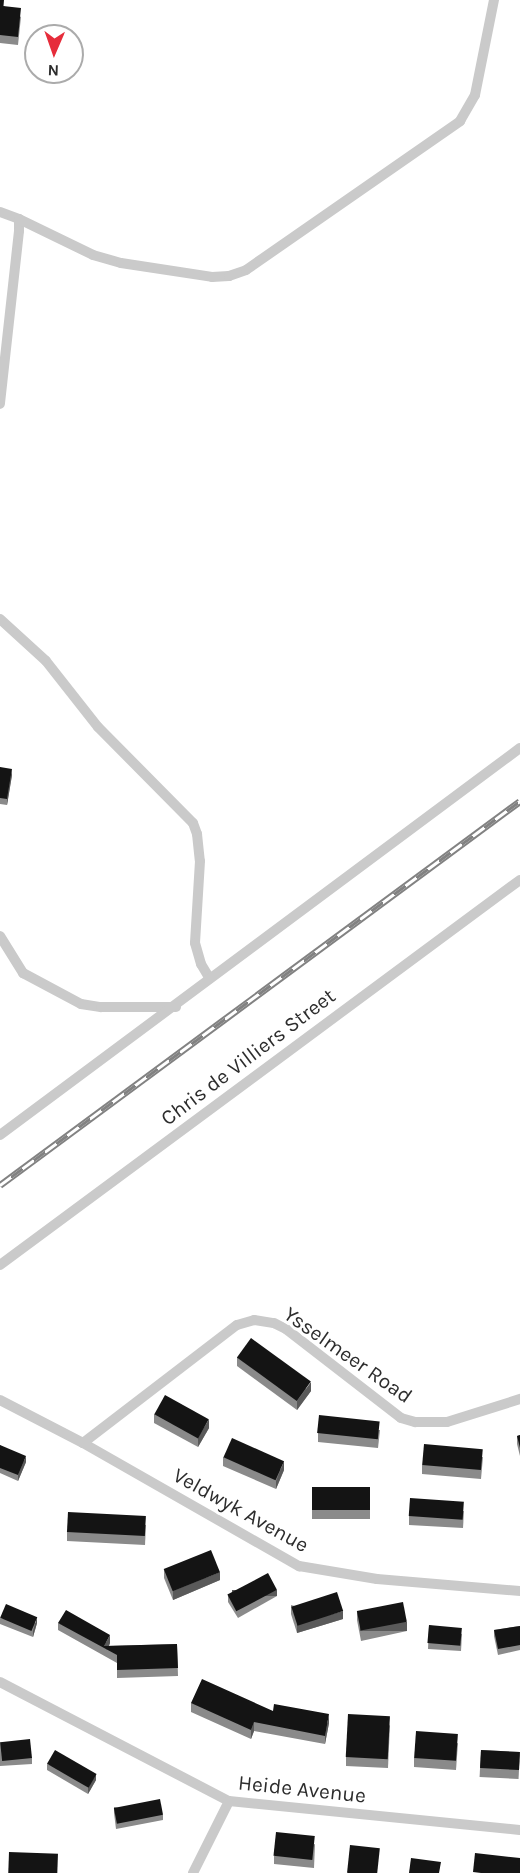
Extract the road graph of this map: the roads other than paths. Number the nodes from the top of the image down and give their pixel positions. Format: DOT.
graph roads {
  1 [pos="494,0"];
  2 [pos="0,212"];
  3 [pos="19,219"];
  4 [pos="3,357"];
  5 [pos="0,404"];
  6 [pos="0,619"];
  7 [pos="520,748"];
  8 [pos="520,880"];
  9 [pos="0,936"];
  10 [pos="210,979"];
  11 [pos="176,1006"];
  12 [pos="0,1135"];
  13 [pos="0,1265"];
  14 [pos="520,1399"];
  15 [pos="0,1400"];
  16 [pos="83,1443"];
  17 [pos="520,1591"];
  18 [pos="0,1682"];
  19 [pos="228,1802"];
  20 [pos="520,1830"];
  21 [pos="193,1873"];
  1 -- 3 [label="street"];
  2 -- 3 [label="street"];
  3 -- 4 [label="street"];
  4 -- 5 [label="street"];
  6 -- 10 [label="street"];
  7 -- 10 [label="street"];
  8 -- 13 [label="street, Chris de Villiers Street"];
  9 -- 11 [label="street"];
  10 -- 11 [label="street"];
  11 -- 12 [label="street"];
  14 -- 16 [label="street, Ysselmeer Road"];
  15 -- 16 [label="street, Veldwyk Avenue"];
  16 -- 17 [label="street, Veldwyk Avenue"];
  18 -- 19 [label="street, Heide Avenue"];
  19 -- 20 [label="street, Heide Avenue"];
  19 -- 21 [label="street"];
}
